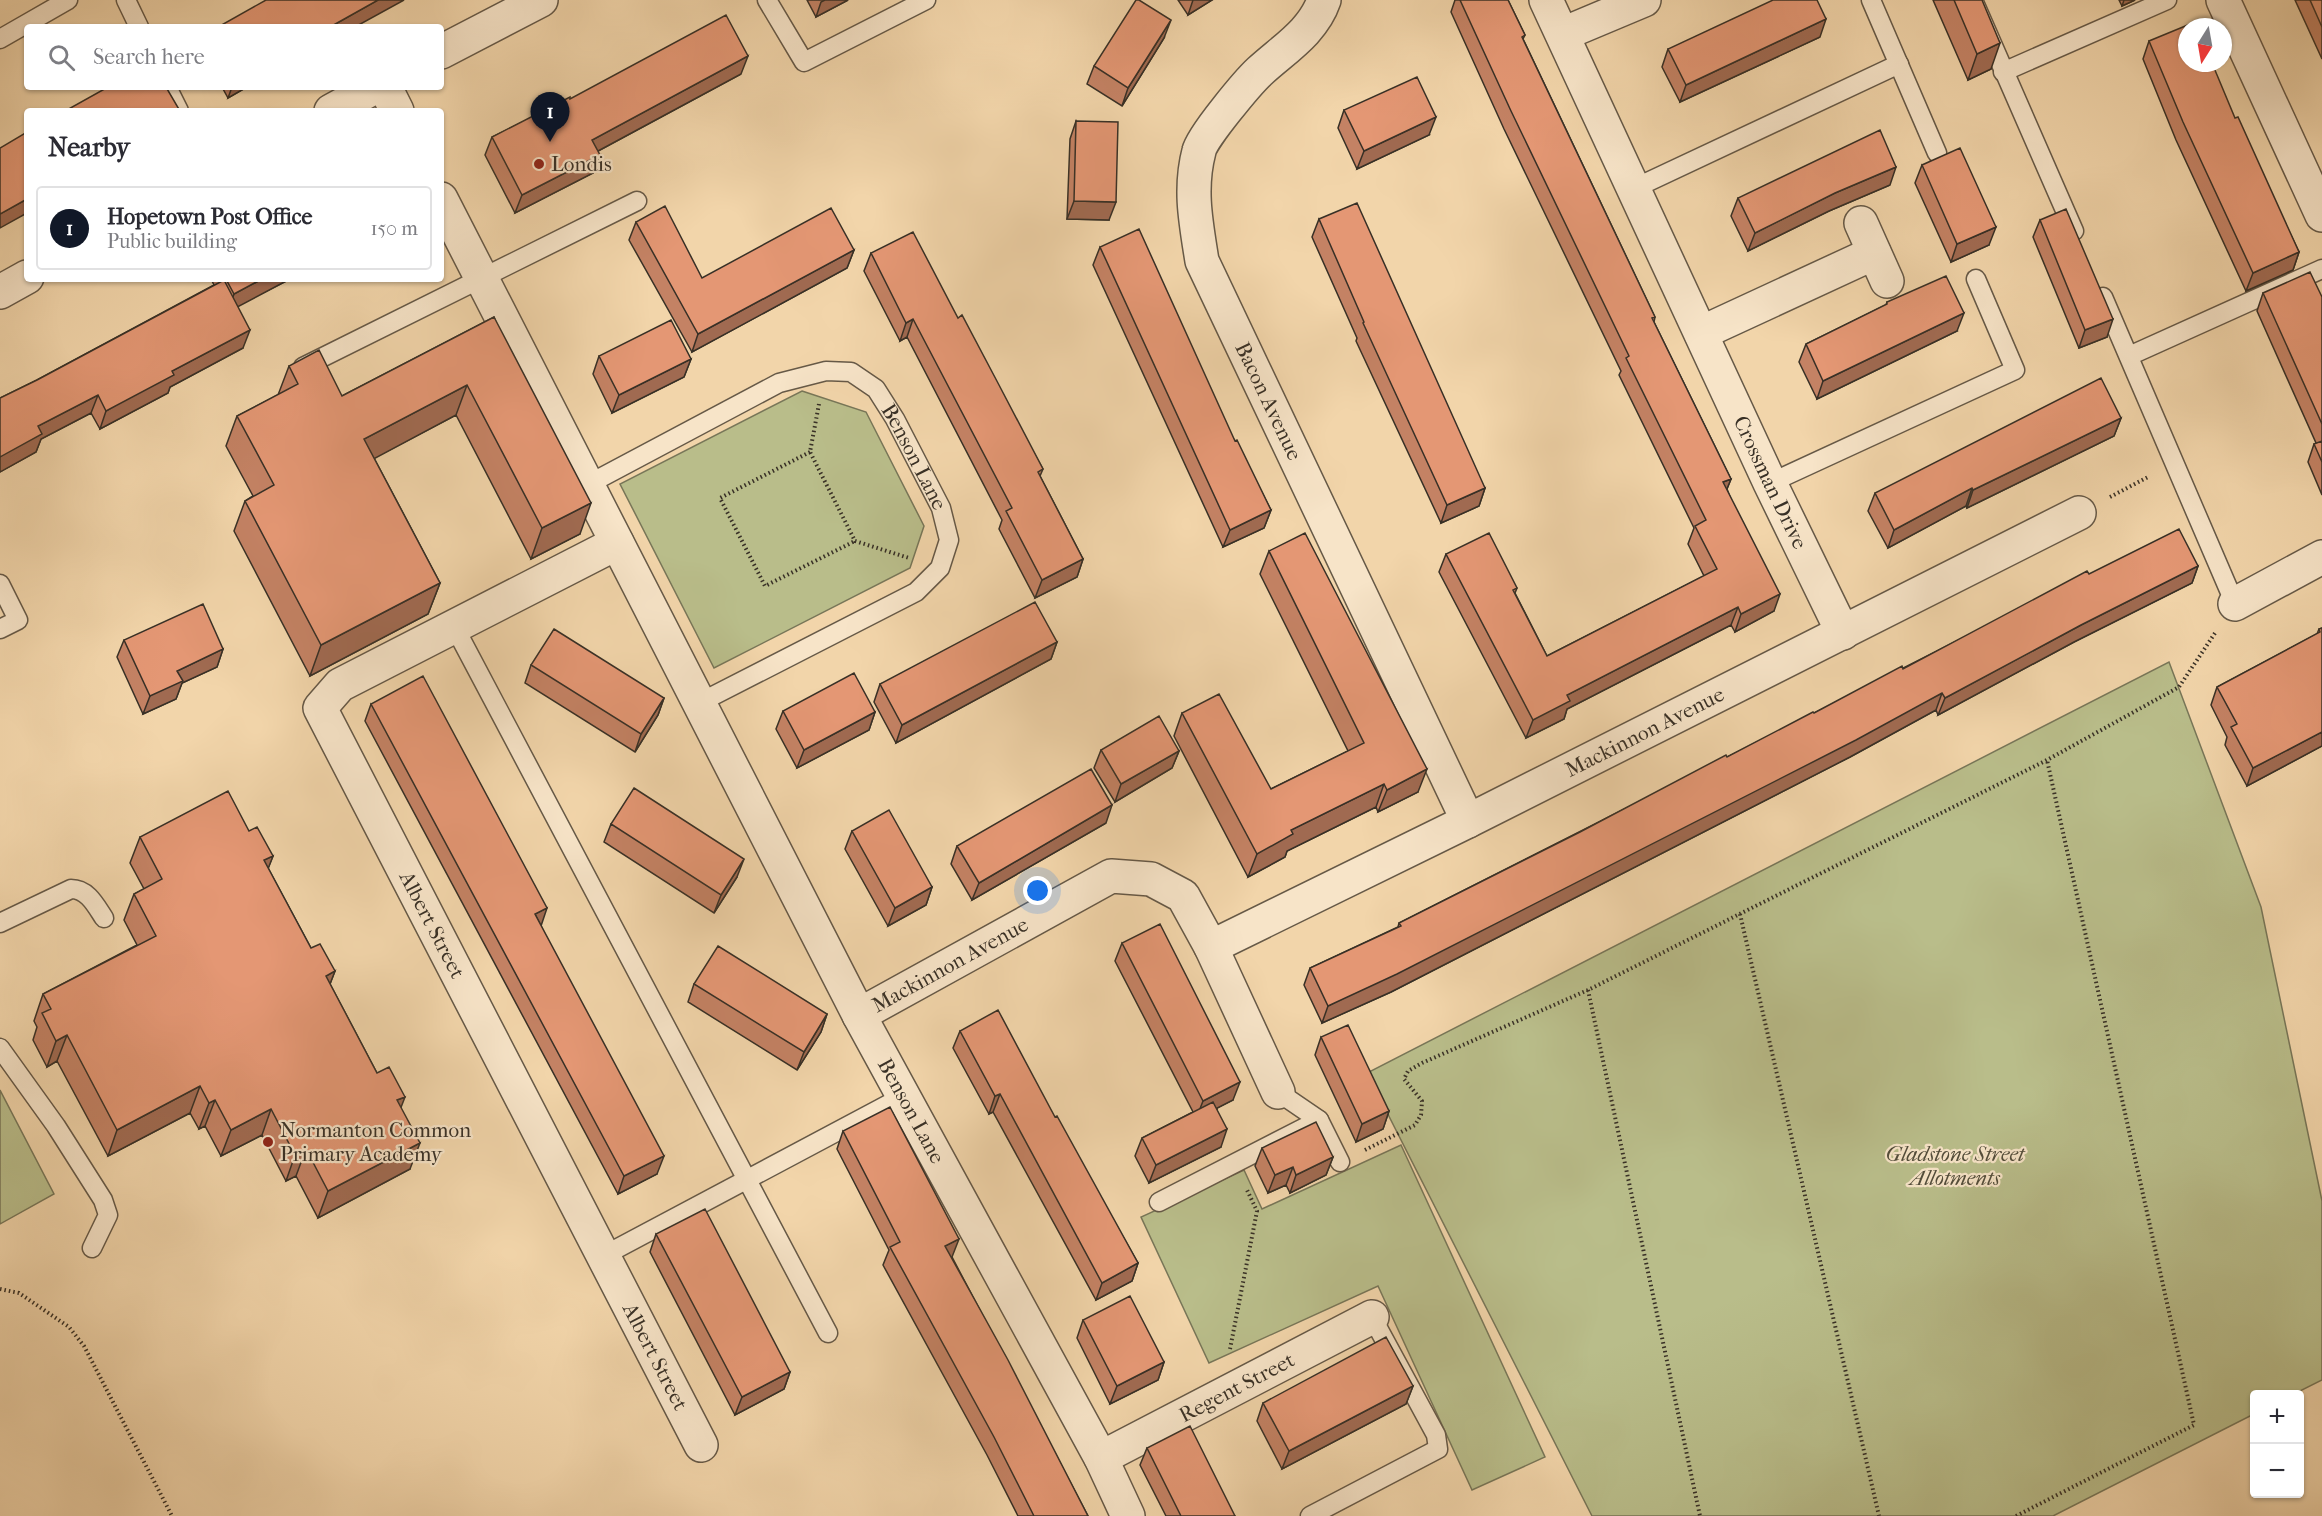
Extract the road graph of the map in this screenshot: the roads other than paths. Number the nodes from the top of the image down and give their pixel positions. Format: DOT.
graph roads {
  1 [pos="68,0"];
  2 [pos="126,0"];
  3 [pos="541,0"];
  4 [pos="767,0"];
  5 [pos="926,0"];
  6 [pos="1324,0"];
  7 [pos="1546,0"];
  8 [pos="1644,0"];
  9 [pos="1871,0"];
  10 [pos="1973,0"];
  11 [pos="2167,0"];
  12 [pos="2223,0"];
  13 [pos="26,24"];
  14 [pos="138,24"];
  15 [pos="24,25"];
  16 [pos="1563,34"];
  17 [pos="0,39"];
  18 [pos="444,50"];
  19 [pos="1899,64"];
  20 [pos="2003,72"];
  21 [pos="168,90"];
  22 [pos="370,90"];
  23 [pos="386,90"];
  24 [pos="177,108"];
  25 [pos="336,108"];
  26 [pos="396,108"];
  27 [pos="1937,153"];
  28 [pos="1635,188"];
  29 [pos="637,201"];
  30 [pos="444,205"];
  31 [pos="2322,215"];
  32 [pos="1861,223"];
  33 [pos="2081,247"];
  34 [pos="2322,269"];
  35 [pos="481,279"];
  36 [pos="1976,279"];
  37 [pos="24,280"];
  38 [pos="2095,280"];
  39 [pos="0,292"];
  40 [pos="1701,333"];
  41 [pos="2129,356"];
  42 [pos="301,368"];
  43 [pos="1770,483"];
  44 [pos="587,485"];
  45 [pos="2079,513"];
  46 [pos="617,543"];
  47 [pos="2322,557"];
  48 [pos="0,584"];
  49 [pos="2235,604"];
  50 [pos="454,626"];
  51 [pos="0,629"];
  52 [pos="1843,633"];
  53 [pos="699,703"];
  54 [pos="1468,821"];
  55 [pos="104,918"];
  56 [pos="0,923"];
  57 [pos="1211,948"];
  58 [pos="859,1015"];
  59 [pos="0,1048"];
  60 [pos="1278,1092"];
  61 [pos="902,1097"];
  62 [pos="1319,1120"];
  63 [pos="1340,1162"];
  64 [pos="748,1179"];
  65 [pos="1159,1202"];
  66 [pos="92,1248"];
  67 [pos="603,1256"];
  68 [pos="1372,1317"];
  69 [pos="828,1333"];
  70 [pos="701,1445"];
  71 [pos="1101,1458"];
  72 [pos="1128,1516"];
  73 [pos="1310,1516"];
  1 -- 13 [label="lane"];
  2 -- 14 [label="lane"];
  3 -- 18 [label="street"];
  4 -- 5 [label="lane"];
  6 -- 54 [label="street, Bacon Avenue"];
  7 -- 16 [label="street, Crossman Drive"];
  8 -- 16 [label="street"];
  9 -- 19 [label="lane"];
  10 -- 20 [label="lane"];
  11 -- 20 [label="lane"];
  12 -- 31 [label="street"];
  15 -- 17 [label="lane"];
  16 -- 28 [label="street, Crossman Drive"];
  19 -- 27 [label="lane"];
  19 -- 28 [label="lane"];
  20 -- 33 [label="lane"];
  21 -- 24 [label="lane"];
  22 -- 25 [label="street"];
  23 -- 26 [label="street"];
  28 -- 40 [label="street, Crossman Drive"];
  29 -- 35 [label="lane"];
  30 -- 35 [label="street, Benson Lane"];
  32 -- 40 [label="street"];
  34 -- 41 [label="lane"];
  35 -- 42 [label="lane"];
  35 -- 44 [label="street, Benson Lane"];
  36 -- 43 [label="lane"];
  37 -- 39 [label="street"];
  38 -- 41 [label="lane"];
  40 -- 43 [label="street, Crossman Drive"];
  41 -- 49 [label="lane"];
  43 -- 52 [label="street, Crossman Drive"];
  44 -- 46 [label="street, Benson Lane"];
  44 -- 53 [label="lane, Benson Lane"];
  45 -- 52 [label="street, Mackinnon Avenue"];
  46 -- 50 [label="street, Albert Street"];
  46 -- 53 [label="street, Benson Lane"];
  47 -- 49 [label="street"];
  48 -- 51 [label="lane"];
  50 -- 64 [label="lane"];
  50 -- 67 [label="street, Albert Street"];
  52 -- 54 [label="street, Mackinnon Avenue"];
  53 -- 58 [label="street, Benson Lane"];
  54 -- 57 [label="street, Mackinnon Avenue"];
  55 -- 56 [label="lane"];
  57 -- 58 [label="street, Mackinnon Avenue"];
  57 -- 60 [label="street, Mackinnon Avenue"];
  58 -- 61 [label="street, Benson Lane"];
  59 -- 66 [label="lane"];
  60 -- 62 [label="lane"];
  61 -- 64 [label="lane"];
  61 -- 71 [label="street, Benson Lane"];
  62 -- 63 [label="lane"];
  62 -- 65 [label="lane"];
  64 -- 67 [label="lane"];
  64 -- 69 [label="lane"];
  67 -- 70 [label="street, Albert Street"];
  68 -- 71 [label="street, Regent Street"];
  68 -- 73 [label="lane"];
  71 -- 72 [label="street, Benson Lane"];
}
